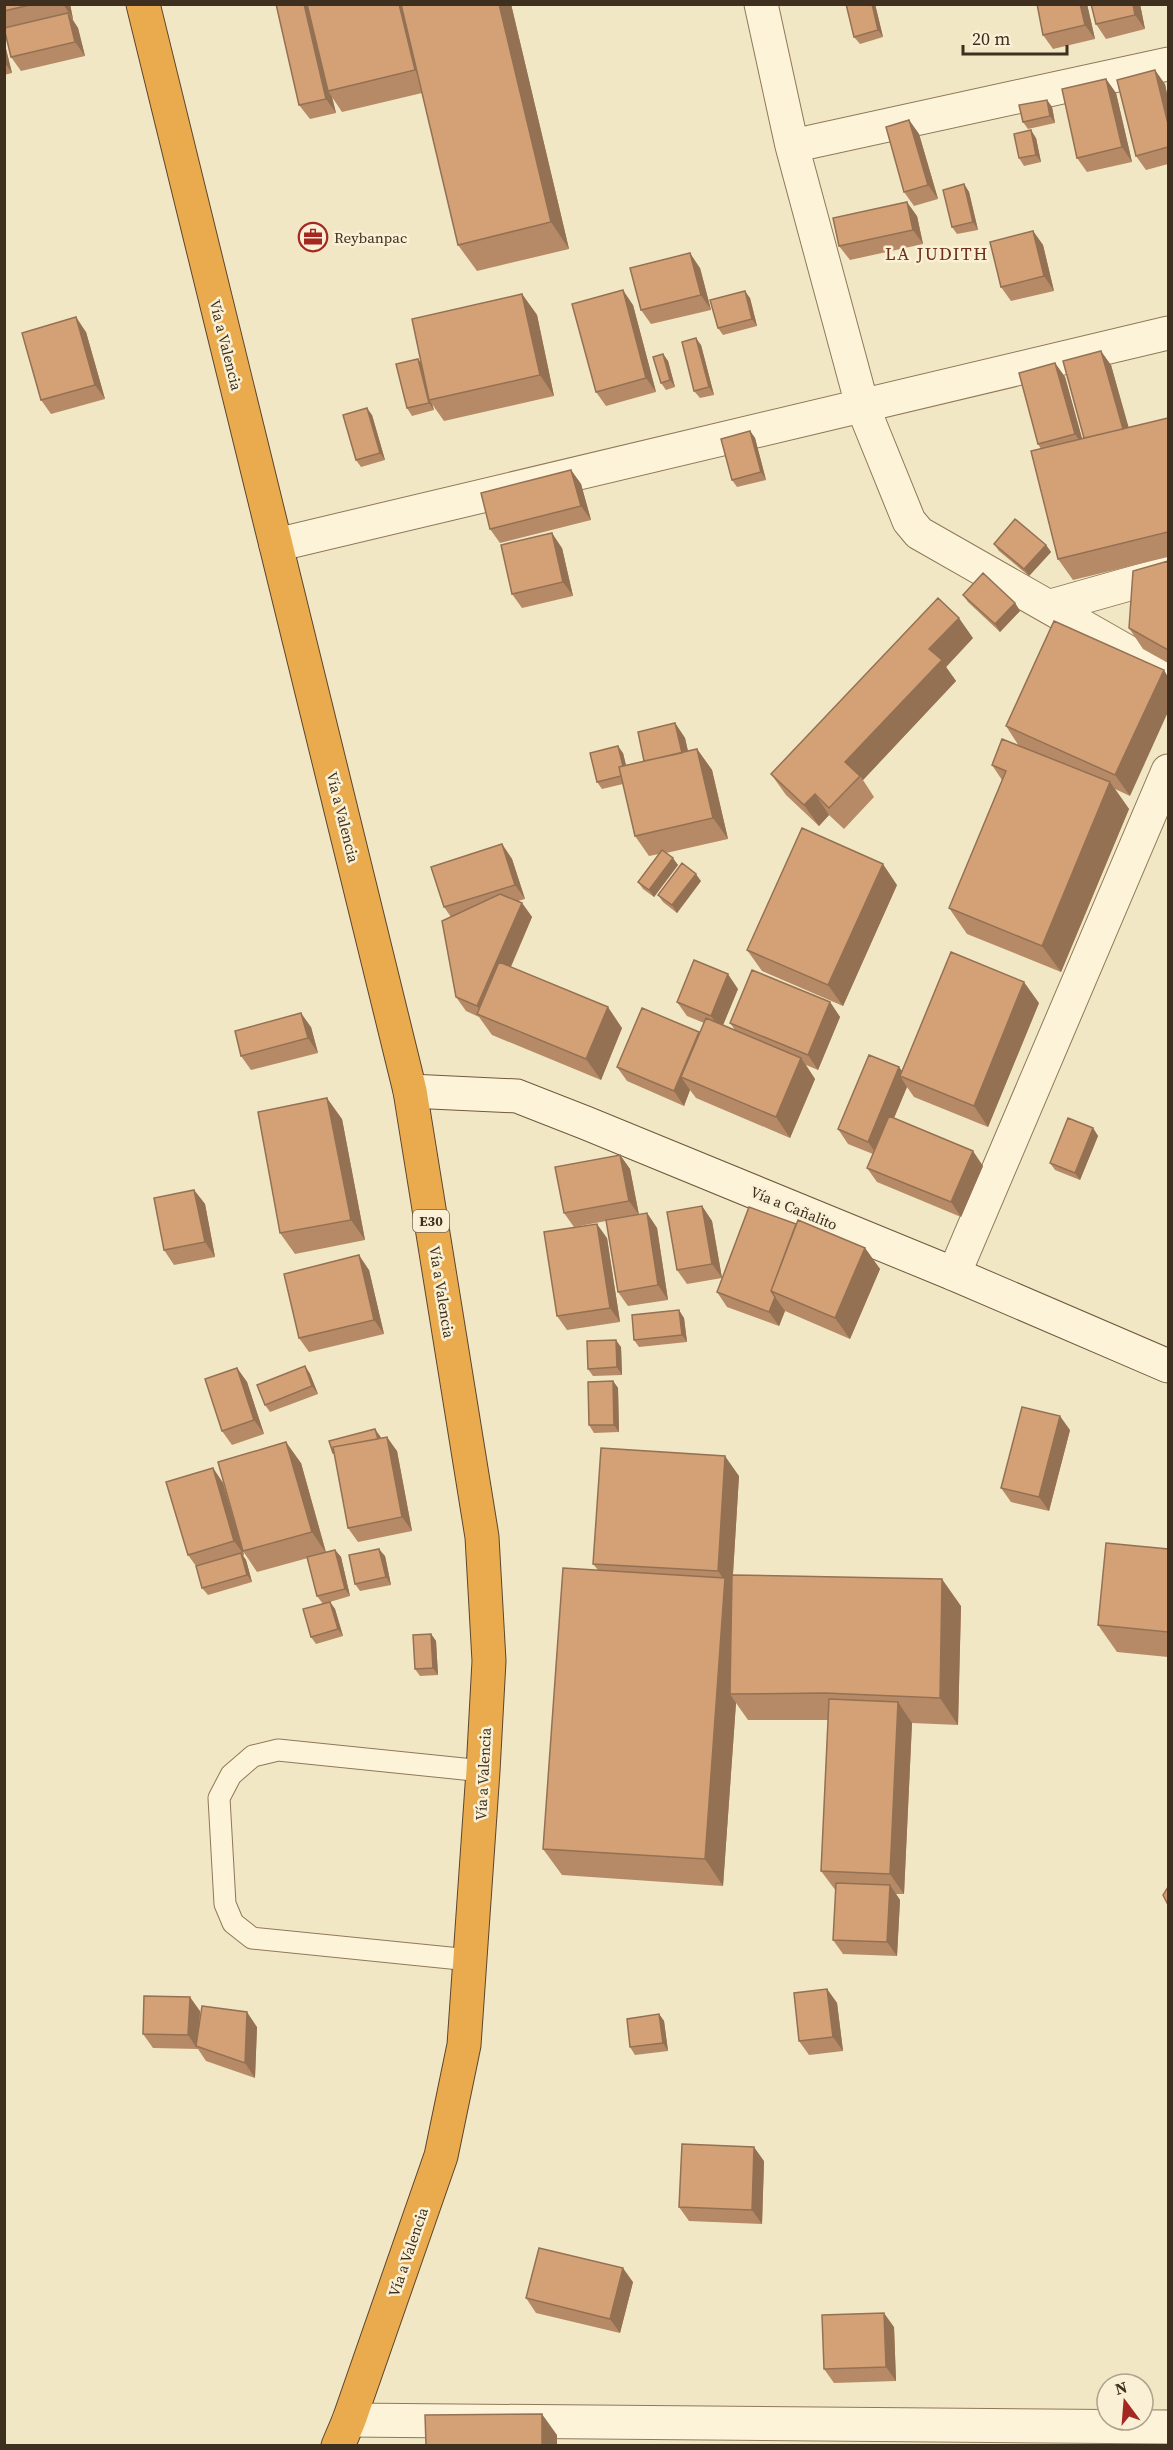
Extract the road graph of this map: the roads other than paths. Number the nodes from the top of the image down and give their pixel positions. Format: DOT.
graph roads {
  1 [pos="143,4"];
  2 [pos="761,4"];
  3 [pos="1168,64"];
  4 [pos="792,146"];
  5 [pos="1168,333"];
  6 [pos="862,405"];
  7 [pos="276,544"];
  8 [pos="1168,573"];
  9 [pos="1051,606"];
  10 [pos="1168,675"];
  11 [pos="1168,771"];
  12 [pos="410,1091"];
  13 [pos="954,1274"];
  14 [pos="1168,1366"];
  15 [pos="483,1771"];
  16 [pos="470,1960"];
  17 [pos="1168,2427"];
  18 [pos="343,2433"];
  1 -- 7 [label="highway, Vía a Valencia / E30"];
  2 -- 4 [label="street"];
  3 -- 4 [label="street"];
  4 -- 6 [label="street"];
  5 -- 6 [label="street"];
  6 -- 7 [label="street"];
  6 -- 9 [label="street"];
  7 -- 12 [label="highway, Vía a Valencia / E30"];
  8 -- 9 [label="street"];
  9 -- 10 [label="street"];
  11 -- 13 [label="street"];
  12 -- 13 [label="street, Vía a Cañalito"];
  12 -- 15 [label="highway, Vía a Valencia / E30"];
  13 -- 14 [label="street, Vía a Cañalito"];
  15 -- 16 [label="highway, Vía a Valencia / E30"];
  15 -- 16 [label="lane"];
  16 -- 18 [label="highway, Vía a Valencia / E30"];
  17 -- 18 [label="street"];
}
